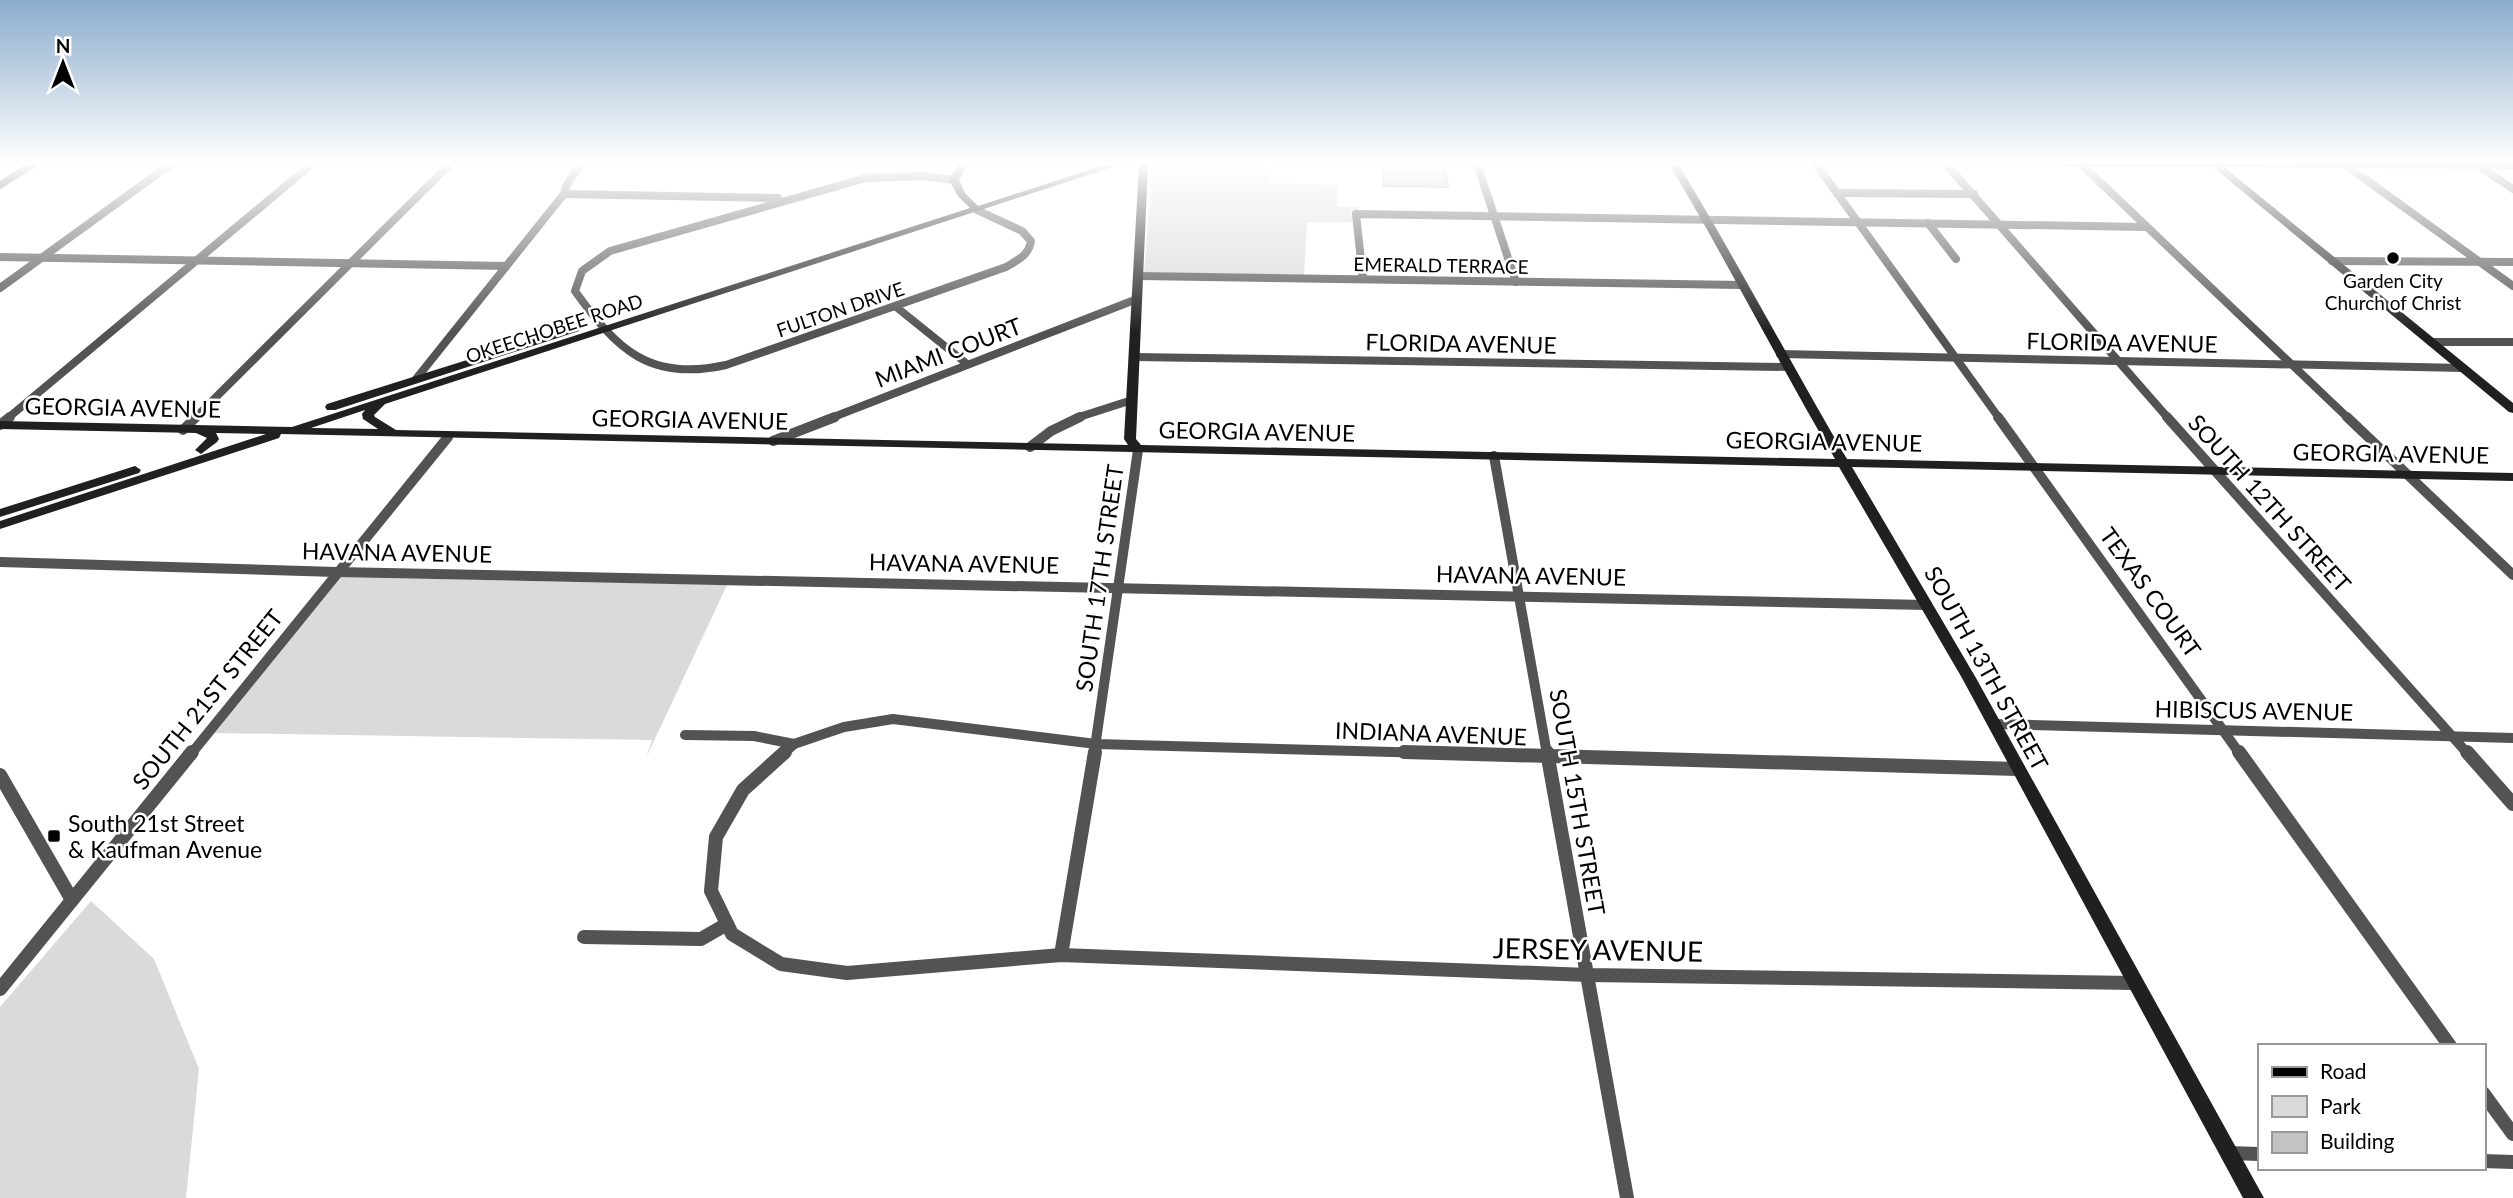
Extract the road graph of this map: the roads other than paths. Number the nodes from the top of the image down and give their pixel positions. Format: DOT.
graph roads {
  1 [pos="94,220"];
  2 [pos="246,220"];
  3 [pos="395,220"];
  4 [pos="543,220"];
  5 [pos="717,220"];
  6 [pos="934,220"];
  7 [pos="999,220"];
  8 [pos="1142,220"];
  9 [pos="1357,220"];
  10 [pos="1495,220"];
  11 [pos="1703,220"];
  12 [pos="1707,220"];
  13 [pos="1997,220"];
  14 [pos="2139,220"];
  15 [pos="2282,220"];
  16 [pos="2422,220"];
  17 [pos="1858,222"];
  18 [pos="1928,223"];
  19 [pos="2001,224"];
  20 [pos="2146,227"];
  21 [pos="0,257"];
  22 [pos="42,258"];
  23 [pos="1956,259"];
  24 [pos="198,260"];
  25 [pos="2332,261"];
  26 [pos="2479,261"];
  27 [pos="2513,262"];
  28 [pos="352,263"];
  29 [pos="506,266"];
  30 [pos="1139,276"];
  31 [pos="1363,279"];
  32 [pos="1516,282"];
  33 [pos="1743,285"];
  34 [pos="2513,286"];
  35 [pos="0,288"];
  36 [pos="1137,299"];
  37 [pos="895,306"];
  38 [pos="602,326"];
  39 [pos="2431,342"];
  40 [pos="2513,342"];
  41 [pos="1134,357"];
  42 [pos="1957,358"];
  43 [pos="1784,360"];
  44 [pos="2120,361"];
  45 [pos="967,364"];
  46 [pos="2291,364"];
  47 [pos="2463,368"];
  48 [pos="416,379"];
  49 [pos="386,400"];
  50 [pos="1132,400"];
  51 [pos="2513,409"];
  52 [pos="0,425"];
  53 [pos="183,430"];
  54 [pos="198,430"];
  55 [pos="262,430"];
  56 [pos="284,432"];
  57 [pos="396,435"];
  58 [pos="448,436"];
  59 [pos="773,441"];
  60 [pos="1030,447"];
  61 [pos="201,450"];
  62 [pos="1138,450"];
  63 [pos="1494,456"];
  64 [pos="1843,462"];
  65 [pos="2033,467"];
  66 [pos="2215,471"];
  67 [pos="2406,475"];
  68 [pos="2513,477"];
  69 [pos="0,513"];
  70 [pos="0,524"];
  71 [pos="0,562"];
  72 [pos="336,572"];
  73 [pos="2513,575"];
  74 [pos="1119,587"];
  75 [pos="1520,595"];
  76 [pos="1927,605"];
  77 [pos="1995,724"];
  78 [pos="2224,730"];
  79 [pos="685,735"];
  80 [pos="2452,736"];
  81 [pos="2513,738"];
  82 [pos="794,744"];
  83 [pos="1096,744"];
  84 [pos="1548,757"];
  85 [pos="2018,769"];
  86 [pos="0,775"];
  87 [pos="2513,804"];
  88 [pos="72,900"];
  89 [pos="727,923"];
  90 [pos="584,937"];
  91 [pos="1061,955"];
  92 [pos="1588,975"];
  93 [pos="2135,982"];
  94 [pos="0,989"];
  95 [pos="2449,1044"];
  96 [pos="2485,1096"];
  97 [pos="2513,1134"];
  98 [pos="2228,1153"];
  99 [pos="2258,1154"];
  100 [pos="2485,1161"];
  101 [pos="2513,1163"];
  102 [pos="1627,1198"];
  103 [pos="2253,1198"];
  1 -- 22 [label="street"];
  2 -- 24 [label="street"];
  3 -- 28 [label="street"];
  4 -- 29 [label="street"];
  5 -- 38 [label="street, FULTON DRIVE"];
  6 -- 38 [label="street, OKEECHOBEE ROAD"];
  7 -- 37 [label="street, FULTON DRIVE"];
  8 -- 30 [label="street, SOUTH 17TH STREET"];
  9 -- 31 [label="street"];
  10 -- 32 [label="street"];
  11 -- 12 [label="street"];
  12 -- 17 [label="street"];
  12 -- 33 [label="street, SOUTH 13TH STREET"];
  13 -- 19 [label="street, SOUTH 12TH STREET"];
  14 -- 20 [label="street"];
  15 -- 25 [label="street"];
  16 -- 26 [label="street"];
  17 -- 18 [label="street"];
  17 -- 42 [label="street, TEXAS COURT"];
  18 -- 19 [label="street"];
  18 -- 23 [label="street"];
  19 -- 20 [label="street"];
  19 -- 44 [label="street, SOUTH 12TH STREET"];
  20 -- 46 [label="street"];
  21 -- 22 [label="street"];
  22 -- 24 [label="street"];
  22 -- 35 [label="street"];
  24 -- 28 [label="street"];
  24 -- 52 [label="street"];
  25 -- 26 [label="street"];
  25 -- 39 [label="street"];
  26 -- 27 [label="street"];
  26 -- 34 [label="street"];
  28 -- 29 [label="street"];
  28 -- 53 [label="street"];
  29 -- 48 [label="street"];
  30 -- 31 [label="street, EMERALD TERRACE"];
  30 -- 36 [label="street, SOUTH 17TH STREET"];
  31 -- 32 [label="street, EMERALD TERRACE"];
  32 -- 33 [label="street, EMERALD TERRACE"];
  33 -- 43 [label="street, SOUTH 13TH STREET"];
  36 -- 41 [label="street, SOUTH 17TH STREET"];
  36 -- 45 [label="street, MIAMI COURT"];
  37 -- 38 [label="street, FULTON DRIVE"];
  37 -- 45 [label="street"];
  38 -- 48 [label="street, OKEECHOBEE ROAD"];
  38 -- 49 [label="street, OKEECHOBEE ROAD"];
  39 -- 40 [label="street"];
  39 -- 47 [label="street"];
  41 -- 43 [label="street, FLORIDA AVENUE"];
  41 -- 50 [label="street, SOUTH 17TH STREET"];
  42 -- 43 [label="street, FLORIDA AVENUE"];
  42 -- 44 [label="street, FLORIDA AVENUE"];
  42 -- 65 [label="street, TEXAS COURT"];
  43 -- 64 [label="street, SOUTH 13TH STREET"];
  44 -- 46 [label="street, FLORIDA AVENUE"];
  44 -- 66 [label="street, SOUTH 12TH STREET"];
  45 -- 59 [label="street, MIAMI COURT"];
  46 -- 47 [label="street, FLORIDA AVENUE"];
  46 -- 67 [label="street"];
  47 -- 51 [label="street"];
  48 -- 55 [label="street, OKEECHOBEE ROAD"];
  49 -- 56 [label="street, OKEECHOBEE ROAD"];
  49 -- 57 [label="street"];
  50 -- 60 [label="street"];
  50 -- 62 [label="street, SOUTH 17TH STREET"];
  52 -- 53 [label="street, GEORGIA AVENUE"];
  53 -- 54 [label="street, GEORGIA AVENUE"];
  54 -- 55 [label="street, GEORGIA AVENUE"];
  54 -- 61 [label="street"];
  55 -- 56 [label="street, GEORGIA AVENUE"];
  55 -- 61 [label="street, OKEECHOBEE ROAD"];
  56 -- 57 [label="street, GEORGIA AVENUE"];
  56 -- 70 [label="street, OKEECHOBEE ROAD"];
  57 -- 58 [label="street, GEORGIA AVENUE"];
  58 -- 59 [label="street, GEORGIA AVENUE"];
  58 -- 72 [label="street, SOUTH 21ST STREET"];
  59 -- 60 [label="street, GEORGIA AVENUE"];
  60 -- 62 [label="street, GEORGIA AVENUE"];
  61 -- 69 [label="street, OKEECHOBEE ROAD"];
  62 -- 63 [label="street, GEORGIA AVENUE"];
  62 -- 74 [label="street, SOUTH 17TH STREET"];
  63 -- 64 [label="street, GEORGIA AVENUE"];
  63 -- 75 [label="street, SOUTH 15TH STREET"];
  64 -- 65 [label="street, GEORGIA AVENUE"];
  64 -- 76 [label="street, SOUTH 13TH STREET"];
  65 -- 66 [label="street, GEORGIA AVENUE"];
  65 -- 78 [label="street, TEXAS COURT"];
  66 -- 67 [label="street, GEORGIA AVENUE"];
  66 -- 80 [label="street, SOUTH 12TH STREET"];
  67 -- 68 [label="street, GEORGIA AVENUE"];
  67 -- 73 [label="street"];
  71 -- 72 [label="street, HAVANA AVENUE"];
  72 -- 74 [label="street, HAVANA AVENUE"];
  72 -- 88 [label="street, SOUTH 21ST STREET"];
  74 -- 75 [label="street, HAVANA AVENUE"];
  74 -- 83 [label="street, SOUTH 17TH STREET"];
  75 -- 76 [label="street, HAVANA AVENUE"];
  75 -- 84 [label="street, SOUTH 15TH STREET"];
  76 -- 77 [label="street, SOUTH 13TH STREET"];
  77 -- 78 [label="street, HIBISCUS AVENUE"];
  77 -- 85 [label="street, SOUTH 13TH STREET"];
  78 -- 80 [label="street, HIBISCUS AVENUE"];
  78 -- 95 [label="street, TEXAS COURT"];
  79 -- 82 [label="street"];
  80 -- 81 [label="street, HIBISCUS AVENUE"];
  80 -- 87 [label="street, SOUTH 12TH STREET"];
  82 -- 83 [label="street, INDIANA AVENUE"];
  82 -- 89 [label="street"];
  83 -- 84 [label="street, INDIANA AVENUE"];
  83 -- 91 [label="street, SOUTH 17TH STREET"];
  84 -- 85 [label="street, INDIANA AVENUE"];
  84 -- 92 [label="street, SOUTH 15TH STREET"];
  85 -- 93 [label="street, SOUTH 13TH STREET"];
  86 -- 88 [label="street"];
  88 -- 94 [label="street, SOUTH 21ST STREET"];
  89 -- 90 [label="street"];
  89 -- 91 [label="street, JERSEY AVENUE"];
  91 -- 92 [label="street, JERSEY AVENUE"];
  92 -- 93 [label="street, JERSEY AVENUE"];
  92 -- 102 [label="street, SOUTH 15TH STREET"];
  93 -- 98 [label="street, SOUTH 13TH STREET"];
  96 -- 97 [label="street"];
  98 -- 99 [label="street"];
  98 -- 103 [label="street, SOUTH 13TH STREET"];
  100 -- 101 [label="street"];
}
